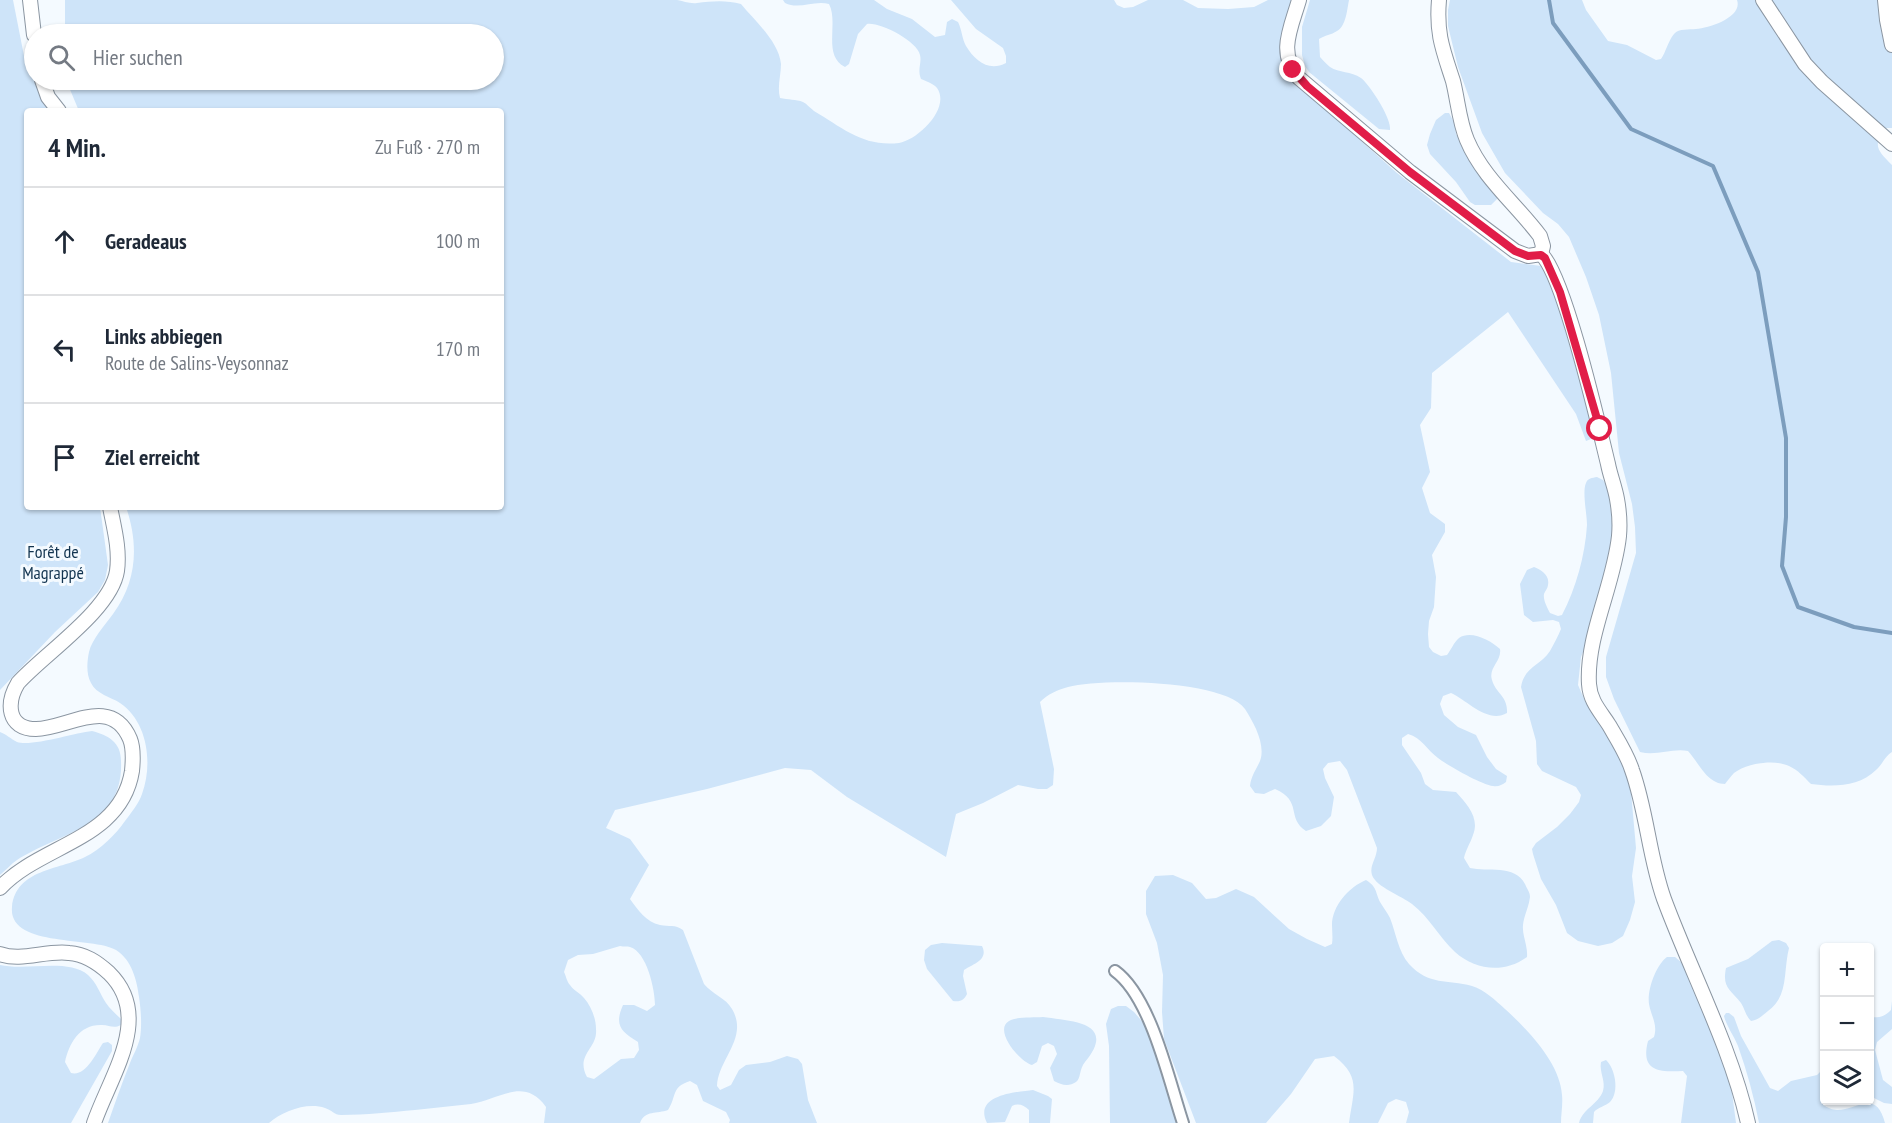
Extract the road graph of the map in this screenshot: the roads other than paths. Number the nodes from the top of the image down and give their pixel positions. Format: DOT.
graph roads {
  1 [pos="30,0"];
  2 [pos="1299,0"];
  3 [pos="1438,0"];
  4 [pos="1764,0"];
  5 [pos="1885,0"];
  6 [pos="33,24"];
  7 [pos="1892,45"];
  8 [pos="46,90"];
  9 [pos="57,108"];
  10 [pos="1892,144"];
  11 [pos="1541,255"];
  12 [pos="111,510"];
  13 [pos="0,888"];
  14 [pos="0,954"];
  15 [pos="1115,971"];
  16 [pos="94,1123"];
  17 [pos="1183,1123"];
  18 [pos="1748,1123"];
  1 -- 6 [label="street"];
  2 -- 11 [label="street"];
  3 -- 11 [label="street"];
  4 -- 10 [label="street"];
  5 -- 7 [label="street"];
  8 -- 9 [label="street"];
  11 -- 18 [label="street"];
  12 -- 13 [label="street"];
  14 -- 16 [label="street"];
  15 -- 17 [label="street"];
}
